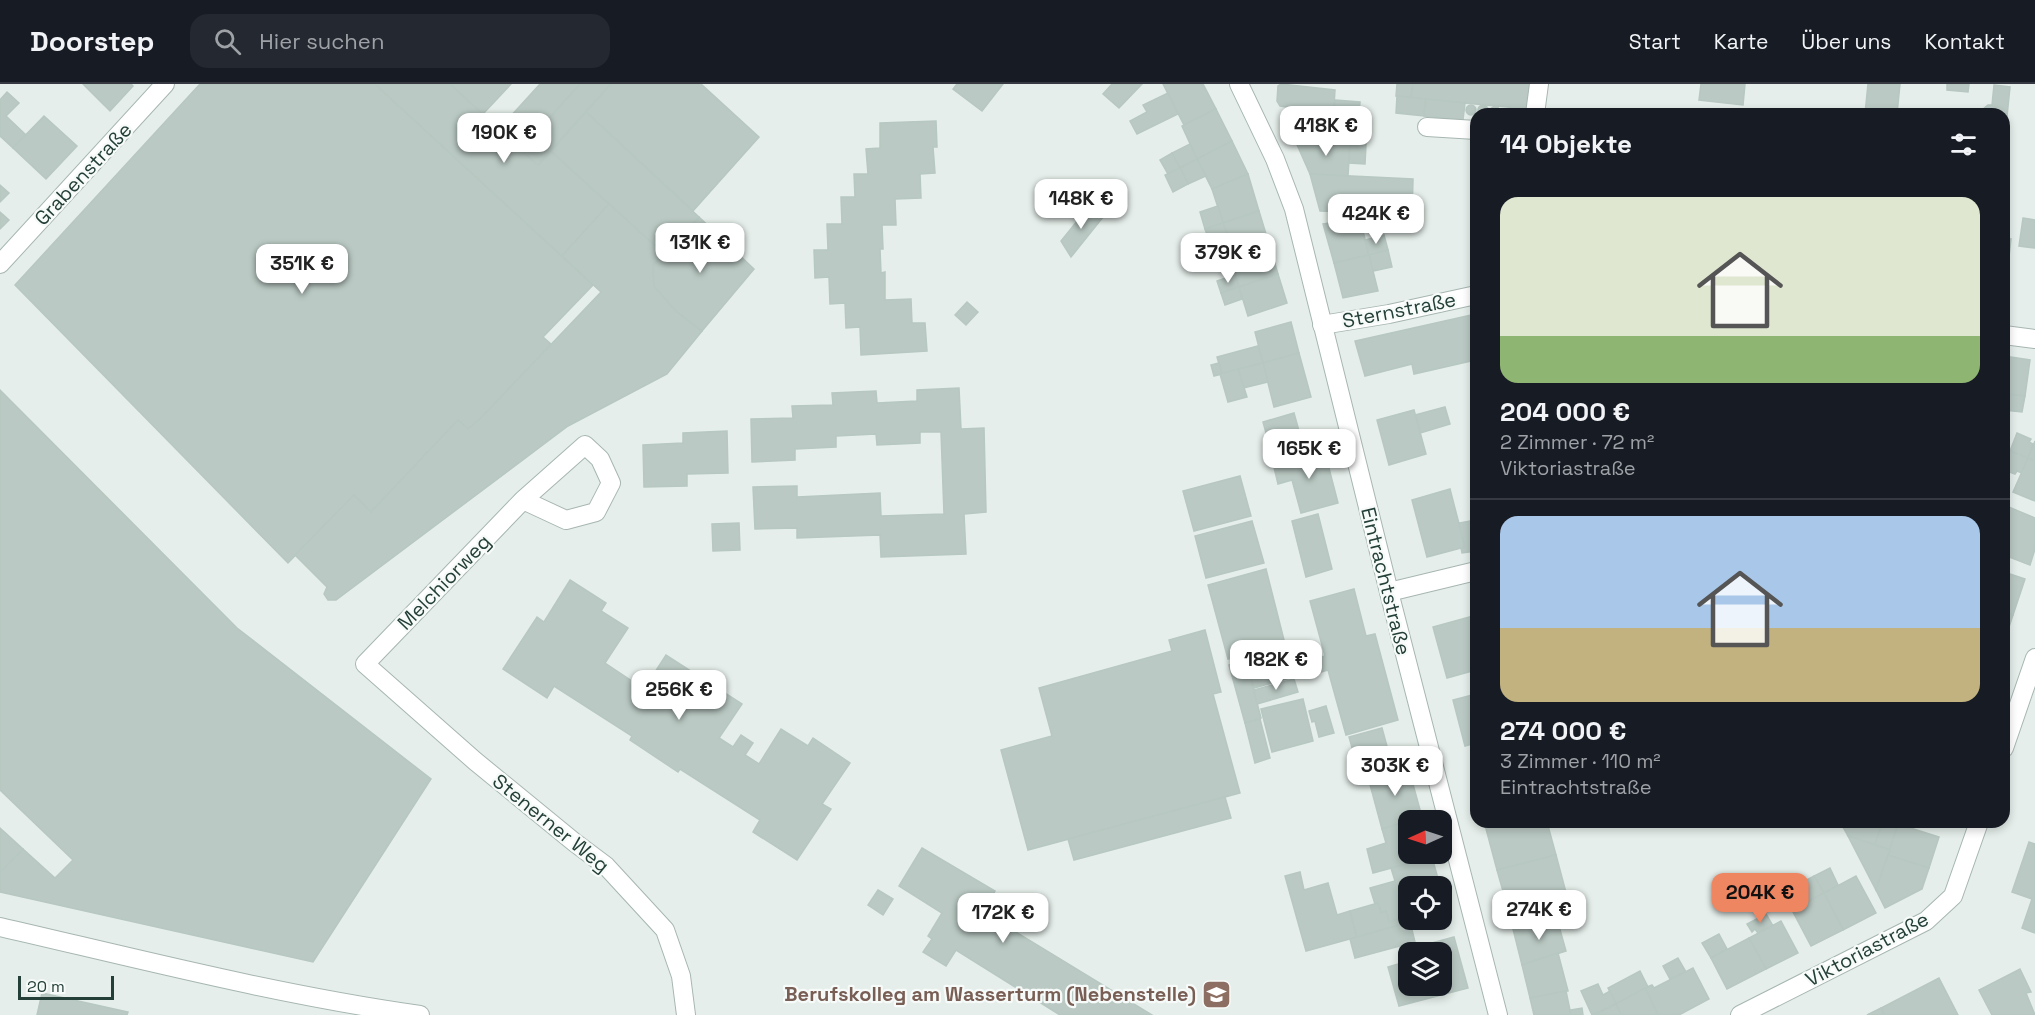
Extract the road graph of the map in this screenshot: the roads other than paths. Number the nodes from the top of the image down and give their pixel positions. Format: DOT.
graph roads {
  1 [pos="165,84"];
  2 [pos="1239,84"];
  3 [pos="1539,84"];
  4 [pos="1536,108"];
  5 [pos="1427,127"];
  6 [pos="1470,130"];
  7 [pos="0,264"];
  8 [pos="1470,296"];
  9 [pos="1322,325"];
  10 [pos="2010,336"];
  11 [pos="2035,339"];
  12 [pos="523,500"];
  13 [pos="1470,572"];
  14 [pos="1389,592"];
  15 [pos="2035,658"];
  16 [pos="365,664"];
  17 [pos="2010,731"];
  18 [pos="1976,828"];
  19 [pos="0,927"];
  20 [pos="370,1012"];
  21 [pos="420,1015"];
  22 [pos="686,1015"];
  23 [pos="1498,1015"];
  24 [pos="1740,1015"];
  1 -- 7 [label="street, Grabenstraße"];
  2 -- 9 [label="street, Eintrachtstraße"];
  3 -- 4 [label="street"];
  5 -- 6 [label="street"];
  8 -- 9 [label="street, Sternstraße"];
  9 -- 14 [label="street, Eintrachtstraße"];
  10 -- 11 [label="street"];
  12 -- 12 [label="street, Melchiorweg"];
  12 -- 16 [label="street, Melchiorweg"];
  13 -- 14 [label="street"];
  14 -- 23 [label="street, Eintrachtstraße"];
  15 -- 17 [label="street"];
  16 -- 22 [label="street, Stenerner Weg"];
  18 -- 24 [label="street, Viktoriastraße"];
  19 -- 20 [label="street"];
  20 -- 21 [label="street"];
}
